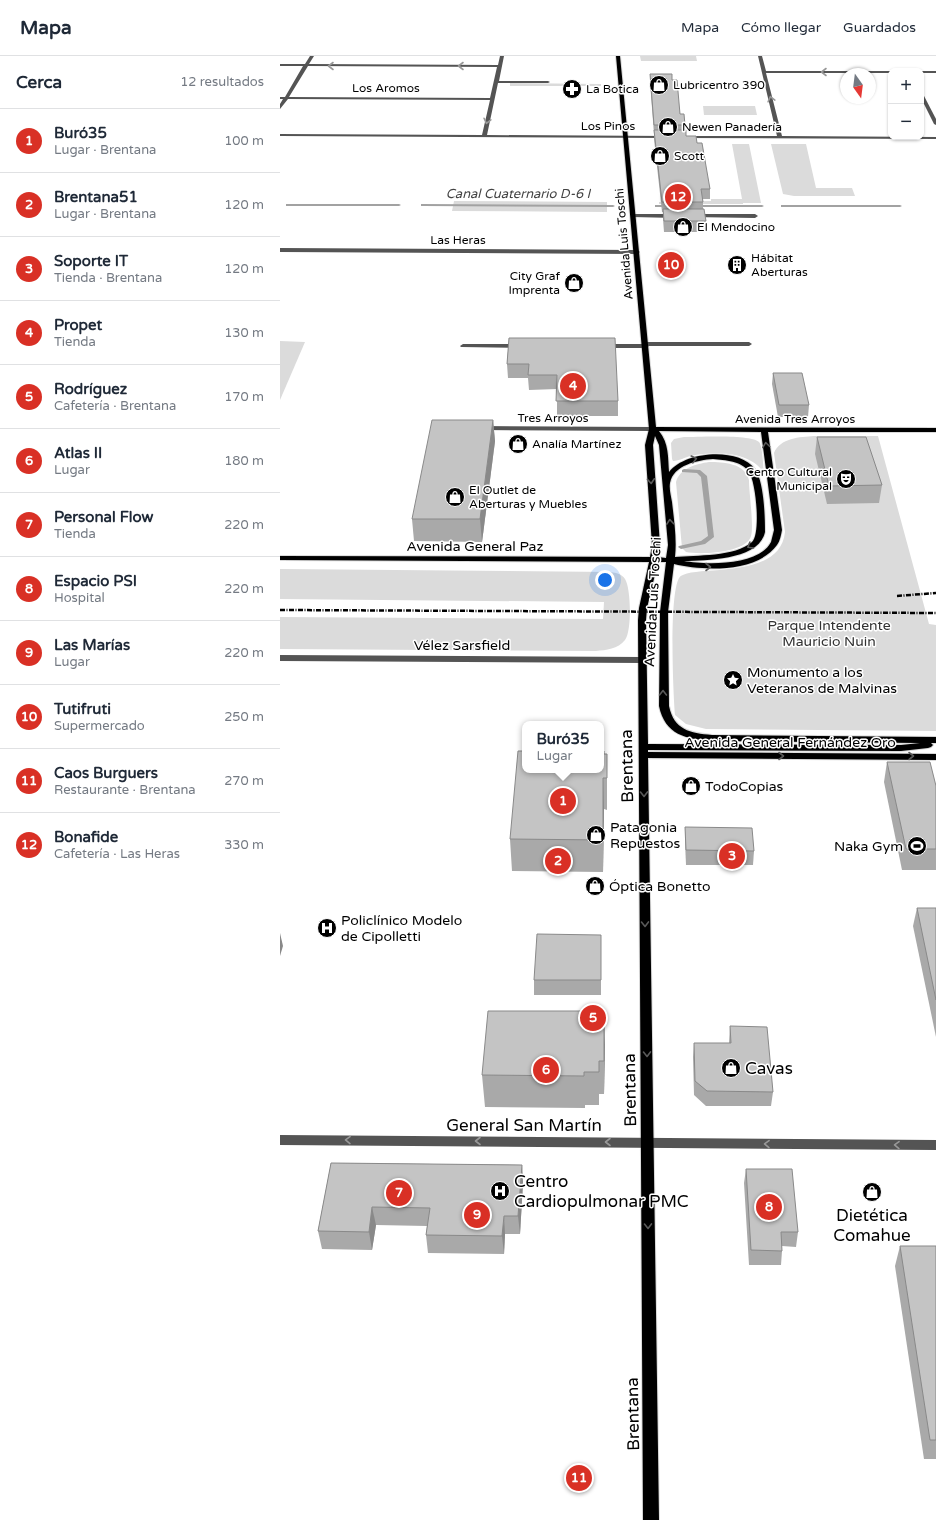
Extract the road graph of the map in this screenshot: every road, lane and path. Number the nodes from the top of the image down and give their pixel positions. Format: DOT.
graph roads {
  1 [pos="312,56"];
  2 [pos="502,56"];
  3 [pos="618,56"];
  4 [pos="760,56"];
  5 [pos="280,65"];
  6 [pos="306,65"];
  7 [pos="500,66"];
  8 [pos="764,72"];
  9 [pos="888,72"];
  10 [pos="924,72"];
  11 [pos="936,72"];
  12 [pos="496,82"];
  13 [pos="548,82"];
  14 [pos="280,98"];
  15 [pos="286,98"];
  16 [pos="492,99"];
  17 [pos="924,100"];
  18 [pos="280,108"];
  19 [pos="936,124"];
  20 [pos="280,135"];
  21 [pos="484,136"];
  22 [pos="626,136"];
  23 [pos="672,137"];
  24 [pos="679,137"];
  25 [pos="780,137"];
  26 [pos="936,138"];
  27 [pos="634,216"];
  28 [pos="679,216"];
  29 [pos="687,216"];
  30 [pos="755,216"];
  31 [pos="280,250"];
  32 [pos="637,252"];
  33 [pos="749,344"];
  34 [pos="645,345"];
  35 [pos="463,346"];
  36 [pos="527,346"];
  37 [pos="598,346"];
  38 [pos="476,428"];
  39 [pos="653,429"];
  40 [pos="764,430"];
  41 [pos="936,430"];
  42 [pos="666,484"];
  43 [pos="280,558"];
  44 [pos="654,560"];
  45 [pos="670,560"];
  46 [pos="280,658"];
  47 [pos="643,660"];
  48 [pos="675,729"];
  49 [pos="936,740"];
  50 [pos="936,744"];
  51 [pos="644,751"];
  52 [pos="936,757"];
  53 [pos="280,1140"];
  54 [pos="647,1143"];
  55 [pos="936,1145"];
  56 [pos="651,1520"];
  1 -- 6 [label="street"];
  2 -- 7 [label="street"];
  3 -- 22 [label="main road, Avenida Luis Toschi"];
  4 -- 8 [label="street"];
  5 -- 6 [label="street"];
  7 -- 6 [label="street, one-way"];
  6 -- 15 [label="street"];
  7 -- 12 [label="street"];
  9 -- 8 [label="street, one-way"];
  25 -- 8 [label="street, one-way"];
  10 -- 11 [label="street"];
  12 -- 13 [label="street"];
  12 -- 16 [label="street"];
  14 -- 15 [label="street, Los Aromos"];
  15 -- 16 [label="street, Los Aromos"];
  15 -- 18 [label="street"];
  16 -- 21 [label="street, one-way"];
  17 -- 19 [label="street"];
  20 -- 21 [label="street, Los Pinos"];
  21 -- 22 [label="street, Los Pinos"];
  22 -- 23 [label="street, Los Pinos"];
  22 -- 27 [label="main road, Avenida Luis Toschi"];
  24 -- 25 [label="street"];
  25 -- 26 [label="street"];
  27 -- 28 [label="street"];
  27 -- 32 [label="main road, Avenida Luis Toschi"];
  29 -- 30 [label="street"];
  31 -- 32 [label="street, Las Heras"];
  32 -- 34 [label="main road, Avenida Luis Toschi"];
  33 -- 34 [label="street"];
  34 -- 37 [label="street"];
  34 -- 39 [label="main road, Avenida Luis Toschi"];
  35 -- 36 [label="street"];
  38 -- 39 [label="street, Tres Arroyos"];
  39 -- 40 [label="main road, Avenida Tres Arroyos"];
  39 -- 42 [label="main road, Avenida Luis Toschi"];
  39 -- 44 [label="main road, Avenida Luis Toschi, one-way"];
  40 -- 41 [label="main road, Avenida Tres Arroyos"];
  45 -- 40 [label="main road, one-way"];
  45 -- 42 [label="main road, Avenida Luis Toschi, one-way"];
  42 -- 45 [label="main road, one-way"];
  43 -- 44 [label="main road, Avenida General Paz"];
  44 -- 45 [label="main road, Avenida General Paz"];
  44 -- 47 [label="main road, Avenida Luis Toschi"];
  48 -- 45 [label="main road, Avenida Luis Toschi, one-way"];
  46 -- 47 [label="street, Vélez Sarsfield"];
  47 -- 51 [label="main road, Brentana"];
  48 -- 49 [label="main road, Avenida General Fernández Oro"];
  50 -- 51 [label="main road"];
  51 -- 52 [label="main road, Avenida General Fernández Oro, one-way"];
  51 -- 54 [label="main road, Brentana, one-way"];
  54 -- 53 [label="street, General San Martín, one-way"];
  55 -- 54 [label="street, General San Martín, one-way"];
  54 -- 56 [label="main road, Brentana, one-way"];
}
